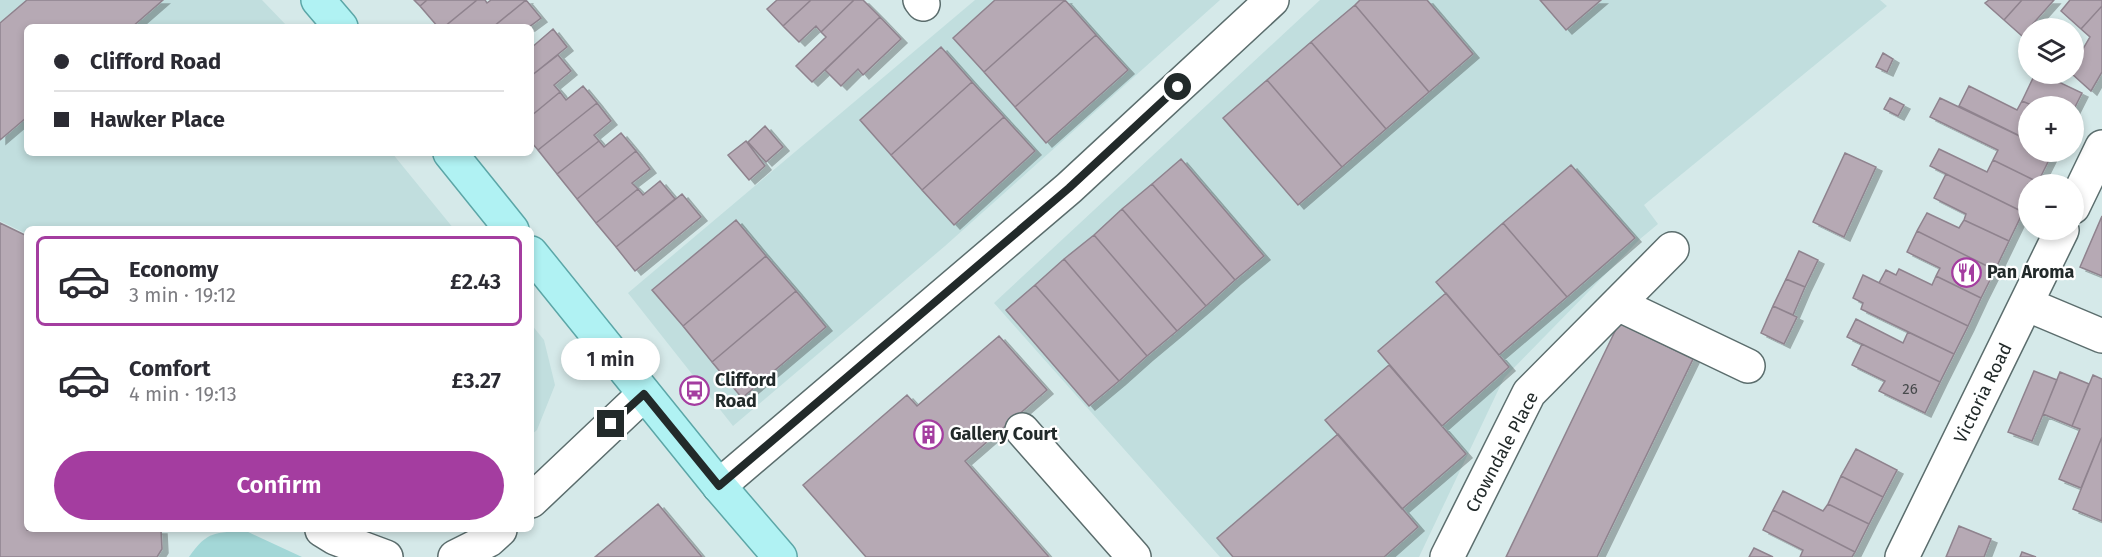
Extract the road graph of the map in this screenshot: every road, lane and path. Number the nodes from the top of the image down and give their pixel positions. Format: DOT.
graph roads {
  1 [pos="318,0"];
  2 [pos="1272,0"];
  3 [pos="338,24"];
  4 [pos="2102,147"];
  5 [pos="452,156"];
  6 [pos="2084,184"];
  7 [pos="509,226"];
  8 [pos="2057,240"];
  9 [pos="1672,249"];
  10 [pos="534,257"];
  11 [pos="1618,304"];
  12 [pos="2026,304"];
  13 [pos="2102,336"];
  14 [pos="1748,366"];
  15 [pos="644,394"];
  16 [pos="1022,430"];
  17 [pos="719,486"];
  18 [pos="534,498"];
  19 [pos="325,532"];
  20 [pos="499,532"];
  21 [pos="386,557"];
  22 [pos="454,557"];
  23 [pos="780,557"];
  24 [pos="1134,557"];
  25 [pos="1447,557"];
  26 [pos="1902,557"];
  1 -- 3 [label="main road"];
  2 -- 17 [label="street"];
  4 -- 6 [label="street"];
  5 -- 7 [label="main road"];
  8 -- 12 [label="street, Victoria Road"];
  9 -- 11 [label="street, Crowndale Place"];
  10 -- 15 [label="main road"];
  11 -- 14 [label="street"];
  11 -- 25 [label="street, Crowndale Place"];
  12 -- 13 [label="street"];
  12 -- 26 [label="street, Victoria Road"];
  15 -- 17 [label="main road"];
  15 -- 18 [label="street"];
  16 -- 24 [label="street"];
  17 -- 23 [label="main road"];
  19 -- 21 [label="street"];
  20 -- 22 [label="street"];
}
